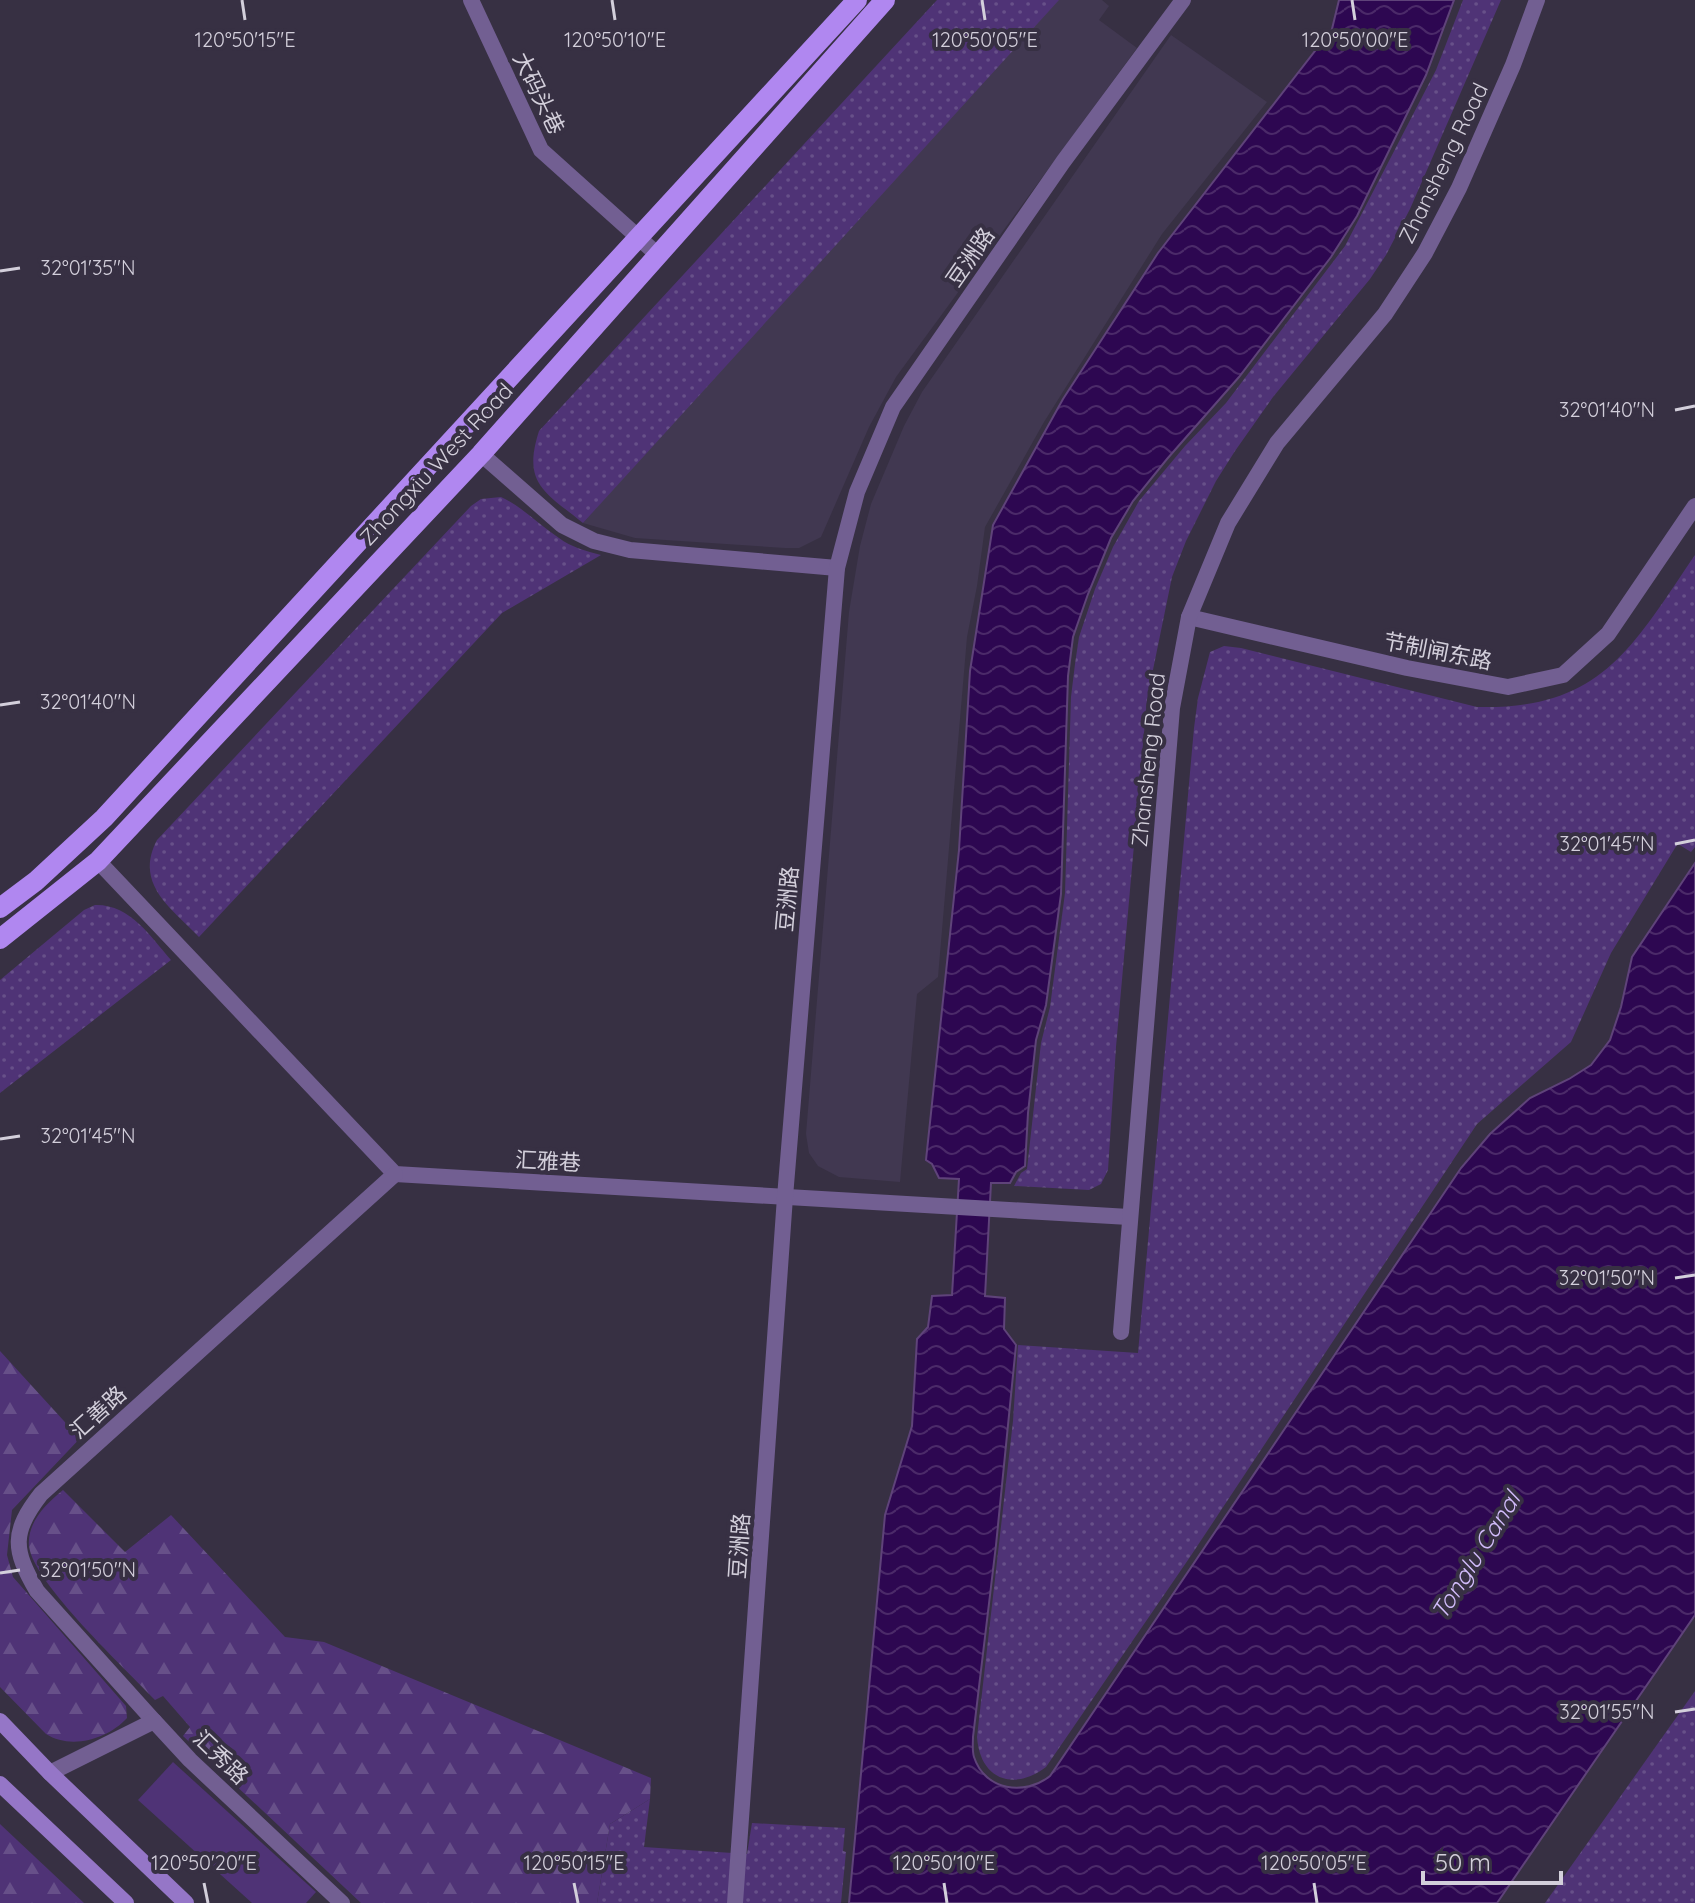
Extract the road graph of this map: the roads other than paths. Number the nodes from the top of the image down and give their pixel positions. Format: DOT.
graph roads {
  1 [pos="471,0"];
  2 [pos="857,0"];
  3 [pos="885,0"];
  4 [pos="1183,0"];
  5 [pos="1537,0"];
  6 [pos="639,238"];
  7 [pos="659,256"];
  8 [pos="481,454"];
  9 [pos="1695,506"];
  10 [pos="837,568"];
  11 [pos="1189,617"];
  12 [pos="98,861"];
  13 [pos="0,908"];
  14 [pos="0,939"];
  15 [pos="395,1174"];
  16 [pos="785,1197"];
  17 [pos="1129,1217"];
  18 [pos="1121,1332"];
  19 [pos="0,1721"];
  20 [pos="154,1721"];
  21 [pos="50,1773"];
  22 [pos="0,1784"];
  23 [pos="126,1903"];
  24 [pos="186,1903"];
  25 [pos="342,1903"];
  26 [pos="735,1903"];
  1 -- 6 [label="street, 大码头巷"];
  2 -- 6 [label="main road, Zhongxiu West Road"];
  3 -- 7 [label="main road, Zhongxiu West Road"];
  4 -- 10 [label="street, 豆洲路"];
  5 -- 11 [label="street, Zhansheng Road"];
  6 -- 7 [label="street, 大码头巷"];
  6 -- 13 [label="main road, Zhongxiu West Road"];
  7 -- 8 [label="main road, Zhongxiu West Road"];
  8 -- 10 [label="street"];
  8 -- 12 [label="main road, Zhongxiu West Road"];
  9 -- 11 [label="street, 节制闸东路"];
  10 -- 16 [label="street, 豆洲路"];
  11 -- 17 [label="street, Zhansheng Road"];
  12 -- 14 [label="main road, Zhongxiu West Road"];
  12 -- 15 [label="street"];
  15 -- 16 [label="street, 汇雅巷"];
  15 -- 20 [label="street, 汇善路"];
  16 -- 17 [label="street, 汇雅巷"];
  16 -- 26 [label="street, 豆洲路"];
  17 -- 18 [label="street, Zhansheng Road"];
  19 -- 21 [label="main road"];
  20 -- 21 [label="street"];
  20 -- 25 [label="street, 汇秀路"];
  21 -- 24 [label="main road"];
  22 -- 23 [label="main road"];
}
